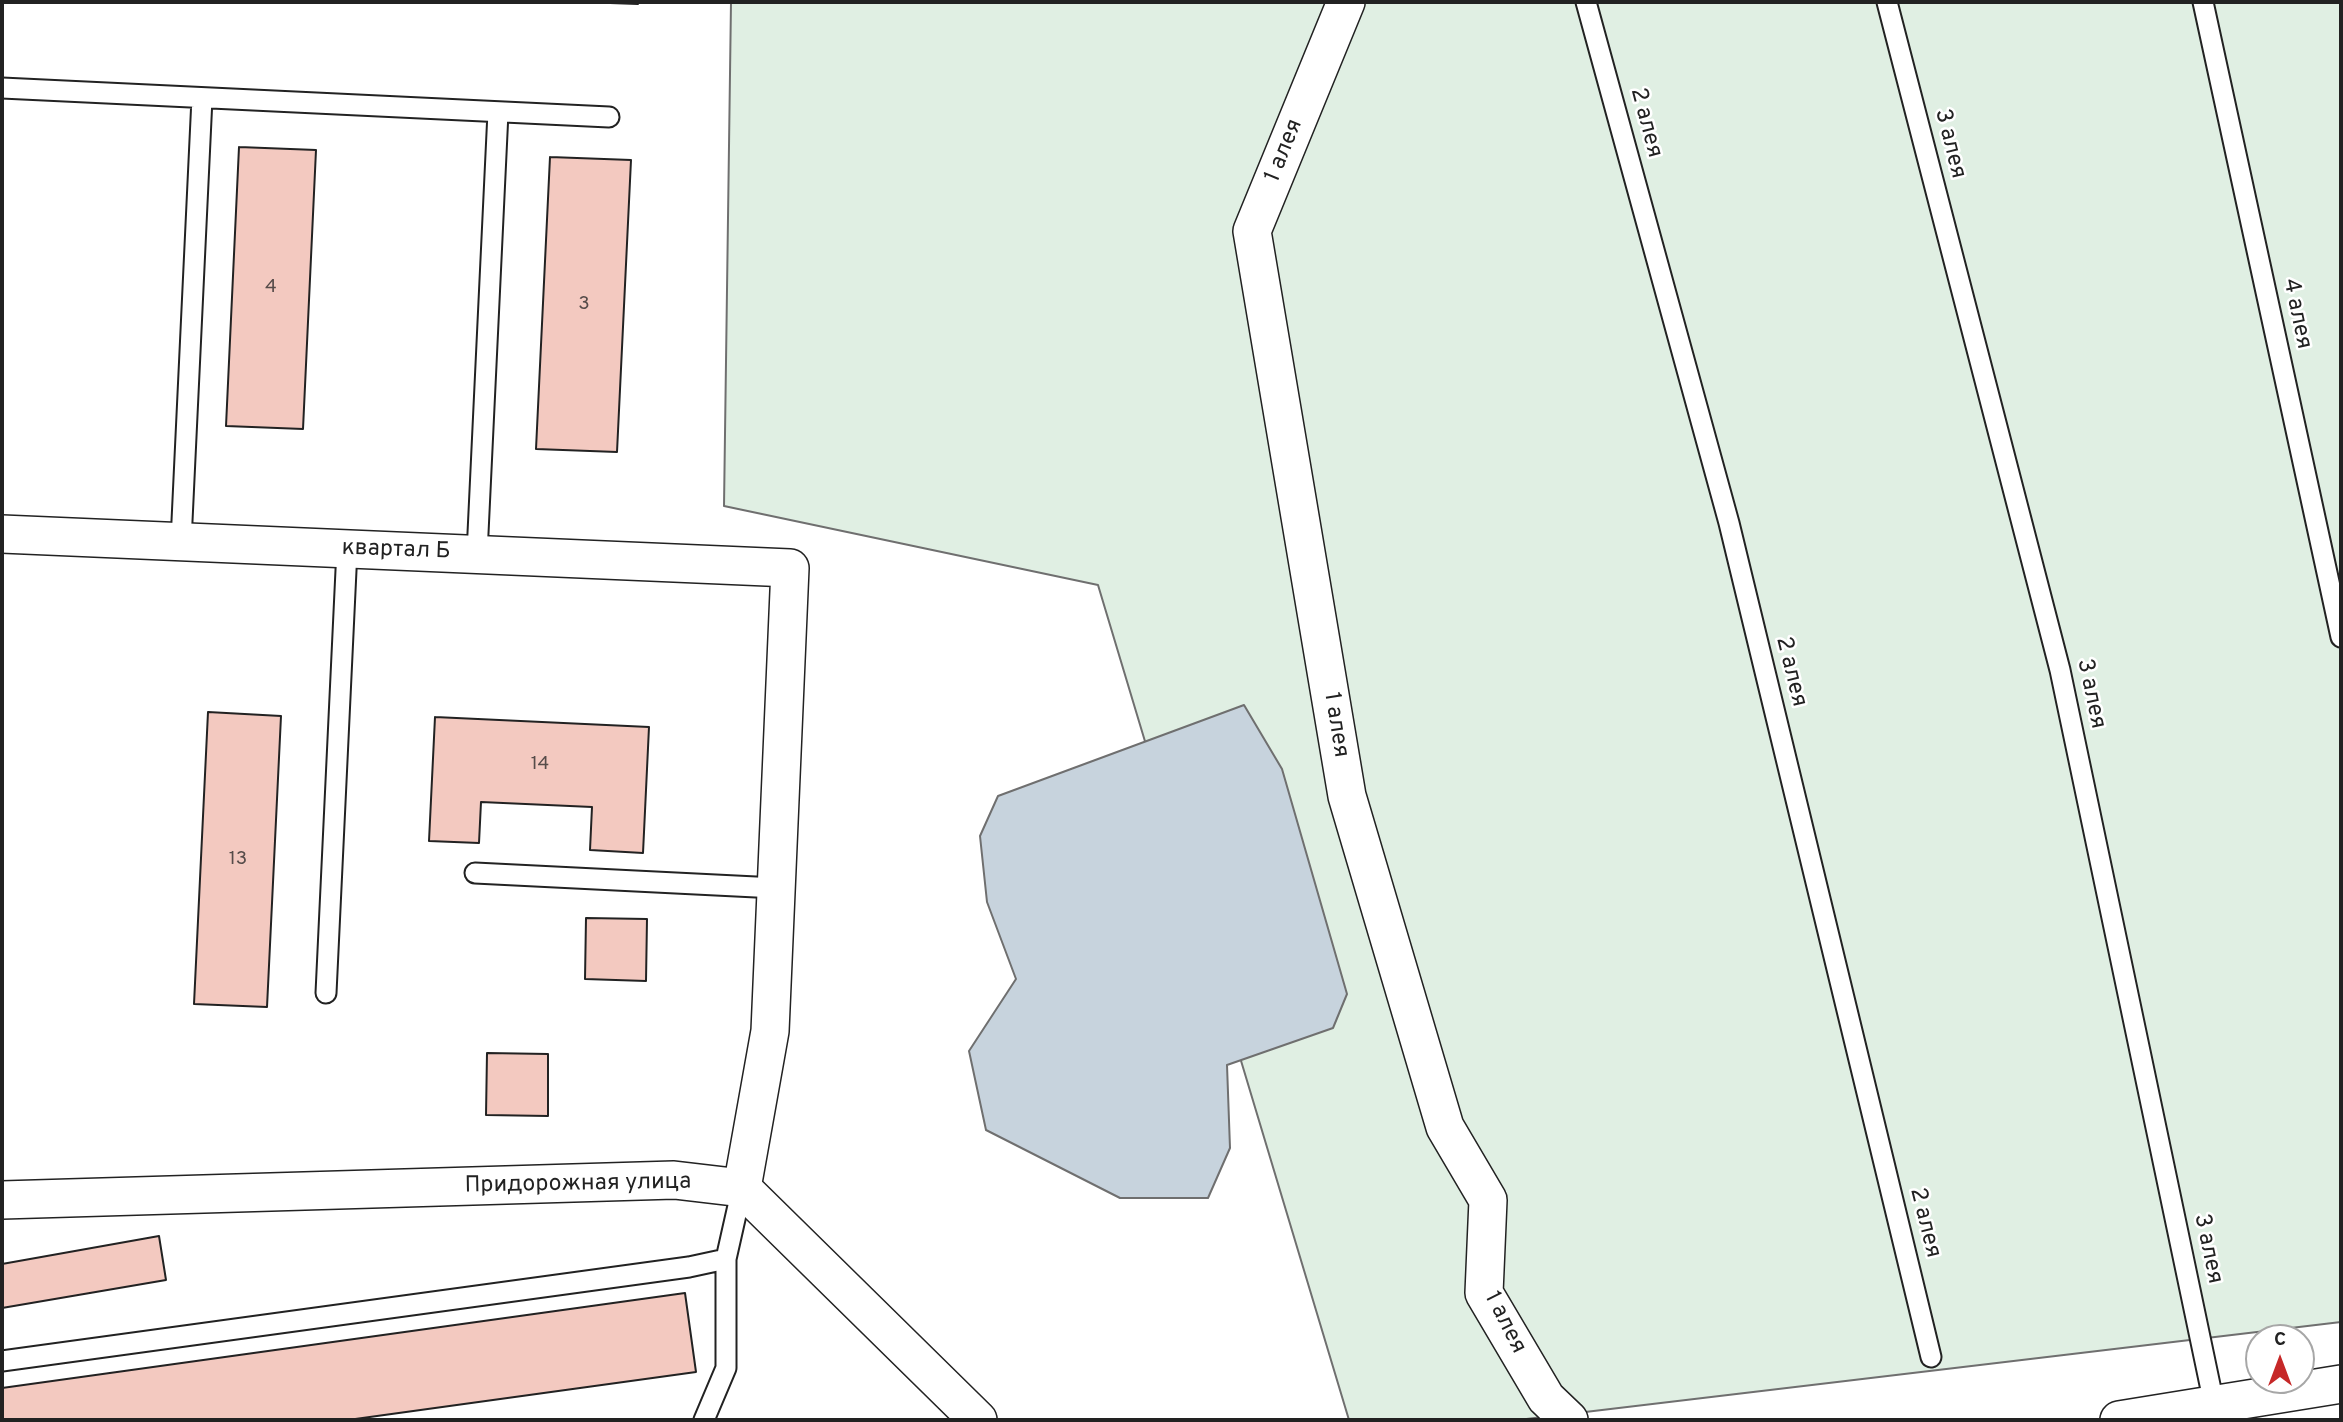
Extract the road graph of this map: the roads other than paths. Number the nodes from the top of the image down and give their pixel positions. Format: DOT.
graph roads {
  1 [pos="1346,2"];
  2 [pos="1586,2"];
  3 [pos="1887,2"];
  4 [pos="2203,2"];
  5 [pos="2,88"];
  6 [pos="202,98"];
  7 [pos="498,112"];
  8 [pos="610,117"];
  9 [pos="2,534"];
  10 [pos="181,542"];
  11 [pos="347,549"];
  12 [pos="477,554"];
  13 [pos="2341,636"];
  14 [pos="475,873"];
  15 [pos="776,888"];
  16 [pos="326,993"];
  17 [pos="742,1188"];
  18 [pos="2,1200"];
  19 [pos="726,1259"];
  20 [pos="1931,1357"];
  21 [pos="2,1361"];
  22 [pos="2341,1384"];
  23 [pos="2214,1404"];
  24 [pos="704,1420"];
  25 [pos="978,1420"];
  26 [pos="1569,1420"];
  27 [pos="2119,1420"];
  1 -- 26 [label="street, 1 алея"];
  2 -- 20 [label="lane, 2 алея"];
  3 -- 23 [label="lane, 3 алея"];
  4 -- 13 [label="lane, 4 алея"];
  5 -- 6 [label="lane"];
  6 -- 7 [label="lane"];
  6 -- 10 [label="lane"];
  7 -- 8 [label="lane"];
  7 -- 12 [label="lane"];
  9 -- 10 [label="street, квартал Б"];
  10 -- 11 [label="street, квартал Б"];
  11 -- 12 [label="street, квартал Б"];
  11 -- 16 [label="lane"];
  12 -- 15 [label="street, квартал Б"];
  14 -- 15 [label="lane"];
  15 -- 17 [label="street"];
  17 -- 18 [label="street, Придорожная улица"];
  17 -- 19 [label="lane"];
  17 -- 25 [label="street"];
  19 -- 21 [label="lane"];
  19 -- 24 [label="lane"];
  22 -- 23 [label="street"];
  23 -- 27 [label="street"];
}
